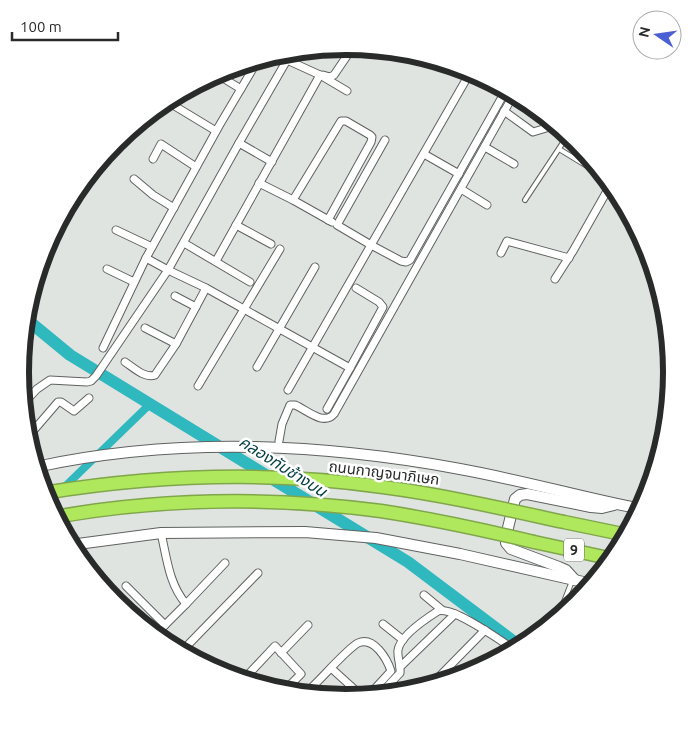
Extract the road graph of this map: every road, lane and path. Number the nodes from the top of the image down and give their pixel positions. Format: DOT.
graph roads {
  1 [pos="348,55"];
  2 [pos="289,60"];
  3 [pos="286,61"];
  4 [pos="252,69"];
  5 [pos="320,75"];
  6 [pos="224,79"];
  7 [pos="467,79"];
  8 [pos="241,89"];
  9 [pos="347,91"];
  10 [pos="502,97"];
  11 [pos="510,101"];
  12 [pos="175,106"];
  13 [pos="504,111"];
  14 [pos="547,128"];
  15 [pos="216,131"];
  16 [pos="385,140"];
  17 [pos="564,142"];
  18 [pos="239,143"];
  19 [pos="485,147"];
  20 [pos="559,149"];
  21 [pos="424,154"];
  22 [pos="153,159"];
  23 [pos="272,162"];
  24 [pos="514,164"];
  25 [pos="588,167"];
  26 [pos="196,168"];
  27 [pos="459,174"];
  28 [pos="134,179"];
  29 [pos="260,183"];
  30 [pos="461,189"];
  31 [pos="607,191"];
  32 [pos="294,200"];
  33 [pos="525,200"];
  34 [pos="487,205"];
  35 [pos="174,208"];
  36 [pos="328,220"];
  37 [pos="236,225"];
  38 [pos="337,225"];
  39 [pos="116,230"];
  40 [pos="184,243"];
  41 [pos="271,244"];
  42 [pos="371,245"];
  43 [pos="152,247"];
  44 [pos="280,249"];
  45 [pos="501,253"];
  46 [pos="146,258"];
  47 [pos="569,258"];
  48 [pos="216,261"];
  49 [pos="315,267"];
  50 [pos="107,269"];
  51 [pos="168,270"];
  52 [pos="555,279"];
  53 [pos="134,282"];
  54 [pos="250,282"];
  55 [pos="206,288"];
  56 [pos="356,288"];
  57 [pos="175,296"];
  58 [pos="196,307"];
  59 [pos="244,309"];
  60 [pos="145,328"];
  61 [pos="278,330"];
  62 [pos="176,344"];
  63 [pos="102,348"];
  64 [pos="312,348"];
  65 [pos="125,362"];
  66 [pos="257,367"];
  67 [pos="350,368"];
  68 [pos="198,386"];
  69 [pos="288,390"];
  70 [pos="29,397"];
  71 [pos="89,398"];
  72 [pos="327,409"];
  73 [pos="34,430"];
  74 [pos="279,441"];
  75 [pos="43,465"];
  76 [pos="52,492"];
  77 [pos="616,504"];
  78 [pos="633,508"];
  79 [pos="62,515"];
  80 [pos="161,533"];
  81 [pos="620,533"];
  82 [pos="79,544"];
  83 [pos="605,556"];
  84 [pos="225,563"];
  85 [pos="258,573"];
  86 [pos="574,580"];
  87 [pos="585,582"];
  88 [pos="126,586"];
  89 [pos="424,595"];
  90 [pos="186,604"];
  91 [pos="563,604"];
  92 [pos="442,610"];
  93 [pos="455,614"];
  94 [pos="308,624"];
  95 [pos="383,624"];
  96 [pos="165,625"];
  97 [pos="161,629"];
  98 [pos="484,630"];
  99 [pos="403,640"];
  100 [pos="507,646"];
  101 [pos="186,647"];
  102 [pos="281,653"];
  103 [pos="400,667"];
  104 [pos="331,668"];
  105 [pos="248,674"];
  106 [pos="440,675"];
  107 [pos="290,685"];
  108 [pos="387,687"];
  109 [pos="312,688"];
  110 [pos="375,688"];
  111 [pos="355,690"];
  1 -- 5 [label="street"];
  2 -- 5 [label="street"];
  3 -- 18 [label="street"];
  4 -- 8 [label="street"];
  5 -- 9 [label="street"];
  5 -- 23 [label="street"];
  6 -- 8 [label="street"];
  7 -- 21 [label="street"];
  8 -- 15 [label="street"];
  10 -- 27 [label="street"];
  11 -- 13 [label="street"];
  12 -- 15 [label="street"];
  13 -- 14 [label="street"];
  13 -- 19 [label="street"];
  15 -- 26 [label="street"];
  16 -- 38 [label="street"];
  17 -- 20 [label="lane"];
  18 -- 23 [label="street"];
  18 -- 40 [label="street"];
  19 -- 24 [label="street"];
  19 -- 30 [label="street"];
  20 -- 25 [label="lane"];
  20 -- 33 [label="lane"];
  21 -- 27 [label="street"];
  21 -- 42 [label="street"];
  22 -- 26 [label="street"];
  23 -- 29 [label="street"];
  26 -- 35 [label="street"];
  27 -- 42 [label="street"];
  28 -- 35 [label="street"];
  29 -- 32 [label="street"];
  29 -- 37 [label="street"];
  30 -- 34 [label="street"];
  30 -- 74 [label="street"];
  31 -- 47 [label="street"];
  32 -- 36 [label="street"];
  32 -- 36 [label="street"];
  35 -- 43 [label="street"];
  36 -- 38 [label="street"];
  37 -- 41 [label="street"];
  37 -- 48 [label="street"];
  38 -- 42 [label="street"];
  39 -- 43 [label="street"];
  40 -- 48 [label="street"];
  40 -- 51 [label="street"];
  42 -- 64 [label="street"];
  43 -- 46 [label="street"];
  44 -- 59 [label="street"];
  45 -- 47 [label="street"];
  46 -- 51 [label="street"];
  46 -- 53 [label="street"];
  47 -- 52 [label="street"];
  48 -- 54 [label="street"];
  49 -- 61 [label="street"];
  50 -- 53 [label="street"];
  51 -- 55 [label="street"];
  51 -- 70 [label="street"];
  53 -- 63 [label="street"];
  55 -- 58 [label="street"];
  55 -- 59 [label="street"];
  56 -- 67 [label="street"];
  57 -- 58 [label="street"];
  58 -- 62 [label="street"];
  59 -- 61 [label="street"];
  59 -- 68 [label="street"];
  60 -- 62 [label="street"];
  61 -- 64 [label="street"];
  61 -- 66 [label="street"];
  62 -- 65 [label="street"];
  64 -- 67 [label="street"];
  64 -- 69 [label="street"];
  67 -- 72 [label="street"];
  71 -- 73 [label="street"];
  75 -- 77 [label="main road"];
  76 -- 81 [label="highway, ถนนกาญจนาภิเษก / 9, bridge"];
  77 -- 78 [label="main road"];
  77 -- 86 [label="main road"];
  79 -- 83 [label="highway, 9, bridge"];
  80 -- 82 [label="main road"];
  80 -- 86 [label="main road"];
  80 -- 90 [label="street"];
  84 -- 90 [label="street"];
  85 -- 101 [label="street"];
  86 -- 87 [label="main road"];
  86 -- 91 [label="lane"];
  88 -- 96 [label="street"];
  89 -- 92 [label="street"];
  90 -- 96 [label="street"];
  92 -- 93 [label="street"];
  92 -- 99 [label="street"];
  93 -- 98 [label="street"];
  93 -- 103 [label="street"];
  94 -- 102 [label="street"];
  95 -- 99 [label="street"];
  96 -- 97 [label="street"];
  98 -- 100 [label="street"];
  98 -- 106 [label="street"];
  99 -- 103 [label="street"];
  102 -- 105 [label="street"];
  102 -- 107 [label="street"];
  103 -- 108 [label="street"];
  104 -- 109 [label="street"];
  104 -- 110 [label="street"];
  104 -- 111 [label="street"];
}
